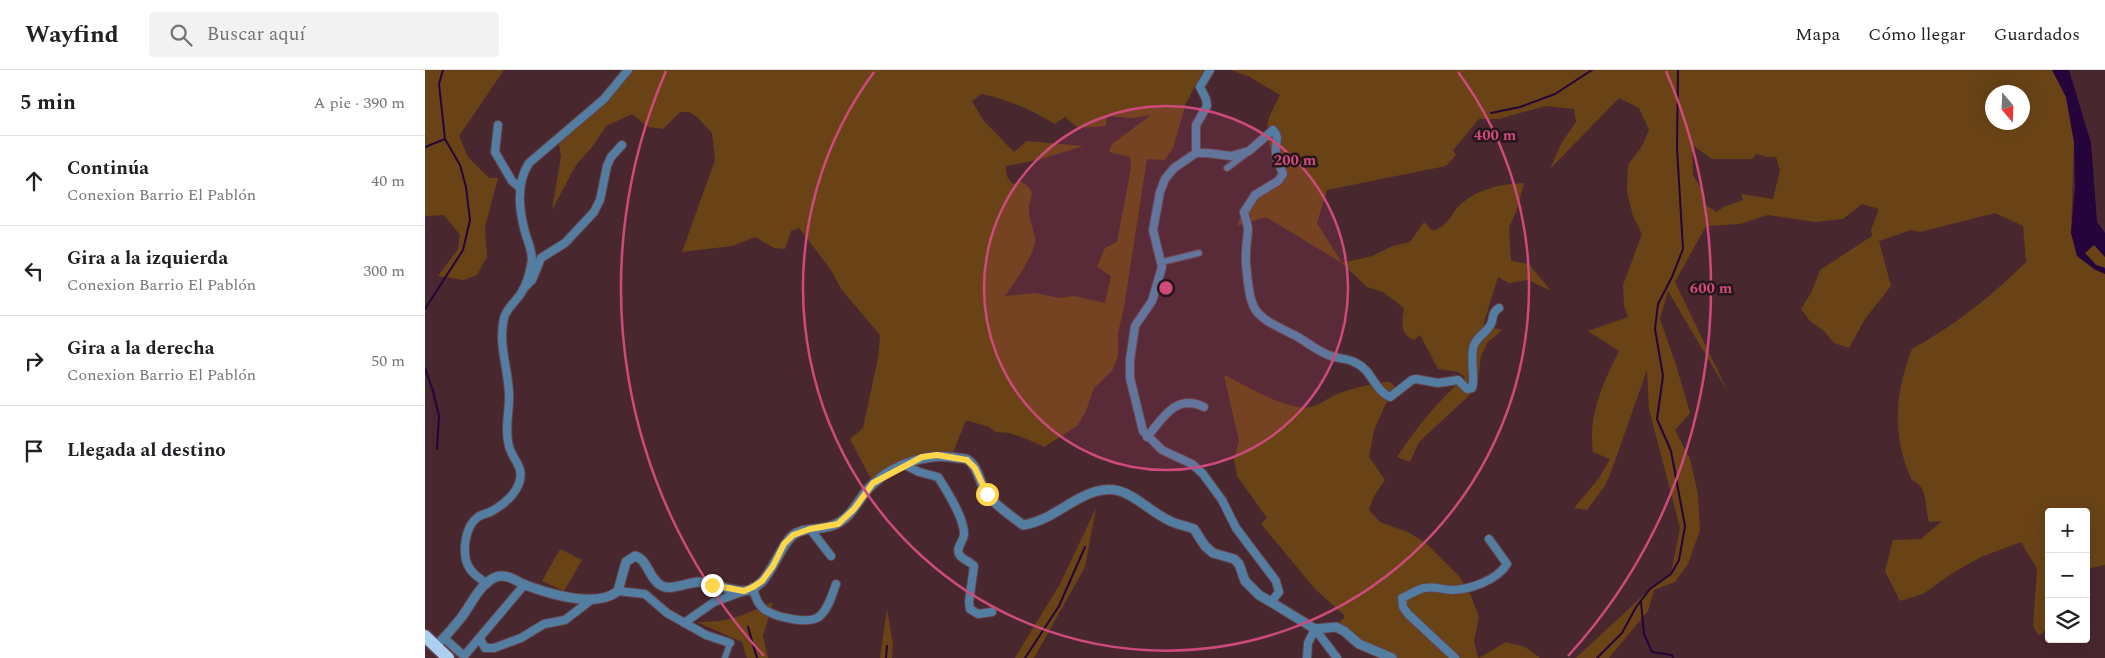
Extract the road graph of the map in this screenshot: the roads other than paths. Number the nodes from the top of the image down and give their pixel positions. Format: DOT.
graph roads {
  1 [pos="628,70"];
  2 [pos="1210,70"];
  3 [pos="498,125"];
  4 [pos="622,144"];
  5 [pos="1249,152"];
  6 [pos="1197,153"];
  7 [pos="1227,168"];
  8 [pos="519,187"];
  9 [pos="1199,253"];
  10 [pos="1162,262"];
  11 [pos="523,289"];
  12 [pos="1499,308"];
  13 [pos="1204,407"];
  14 [pos="1147,437"];
  15 [pos="905,465"];
  16 [pos="810,529"];
  17 [pos="1489,538"];
  18 [pos="831,556"];
  19 [pos="487,584"];
  20 [pos="525,584"];
  21 [pos="836,584"];
  22 [pos="749,589"];
  23 [pos="619,592"];
  24 [pos="591,600"];
  25 [pos="1271,602"];
  26 [pos="992,612"];
  27 [pos="684,623"];
  28 [pos="1315,629"];
  29 [pos="425,636"];
  30 [pos="480,639"];
  31 [pos="440,642"];
  32 [pos="730,643"];
  33 [pos="448,658"];
  34 [pos="725,658"];
  35 [pos="1307,658"];
  36 [pos="1337,658"];
  37 [pos="1392,658"];
  38 [pos="1455,658"];
  1 -- 8 [label="street"];
  2 -- 6 [label="street"];
  3 -- 8 [label="street"];
  4 -- 11 [label="street"];
  5 -- 6 [label="street"];
  5 -- 7 [label="street"];
  5 -- 12 [label="street"];
  6 -- 10 [label="street"];
  8 -- 11 [label="street"];
  9 -- 10 [label="street"];
  10 -- 14 [label="street"];
  11 -- 19 [label="street"];
  13 -- 14 [label="street"];
  14 -- 25 [label="street"];
  15 -- 16 [label="street"];
  15 -- 25 [label="street"];
  15 -- 26 [label="street"];
  16 -- 18 [label="street"];
  16 -- 22 [label="street"];
  17 -- 38 [label="street"];
  19 -- 20 [label="street"];
  19 -- 31 [label="street"];
  20 -- 24 [label="street"];
  20 -- 30 [label="street"];
  21 -- 22 [label="street"];
  22 -- 23 [label="street"];
  22 -- 27 [label="street"];
  23 -- 24 [label="street"];
  23 -- 27 [label="street"];
  24 -- 30 [label="street"];
  25 -- 28 [label="street"];
  27 -- 32 [label="street"];
  28 -- 35 [label="street"];
  28 -- 36 [label="street"];
  28 -- 37 [label="street"];
  29 -- 31 [label="highway"];
  30 -- 31 [label="street"];
  31 -- 33 [label="highway"];
  32 -- 34 [label="street"];
}
